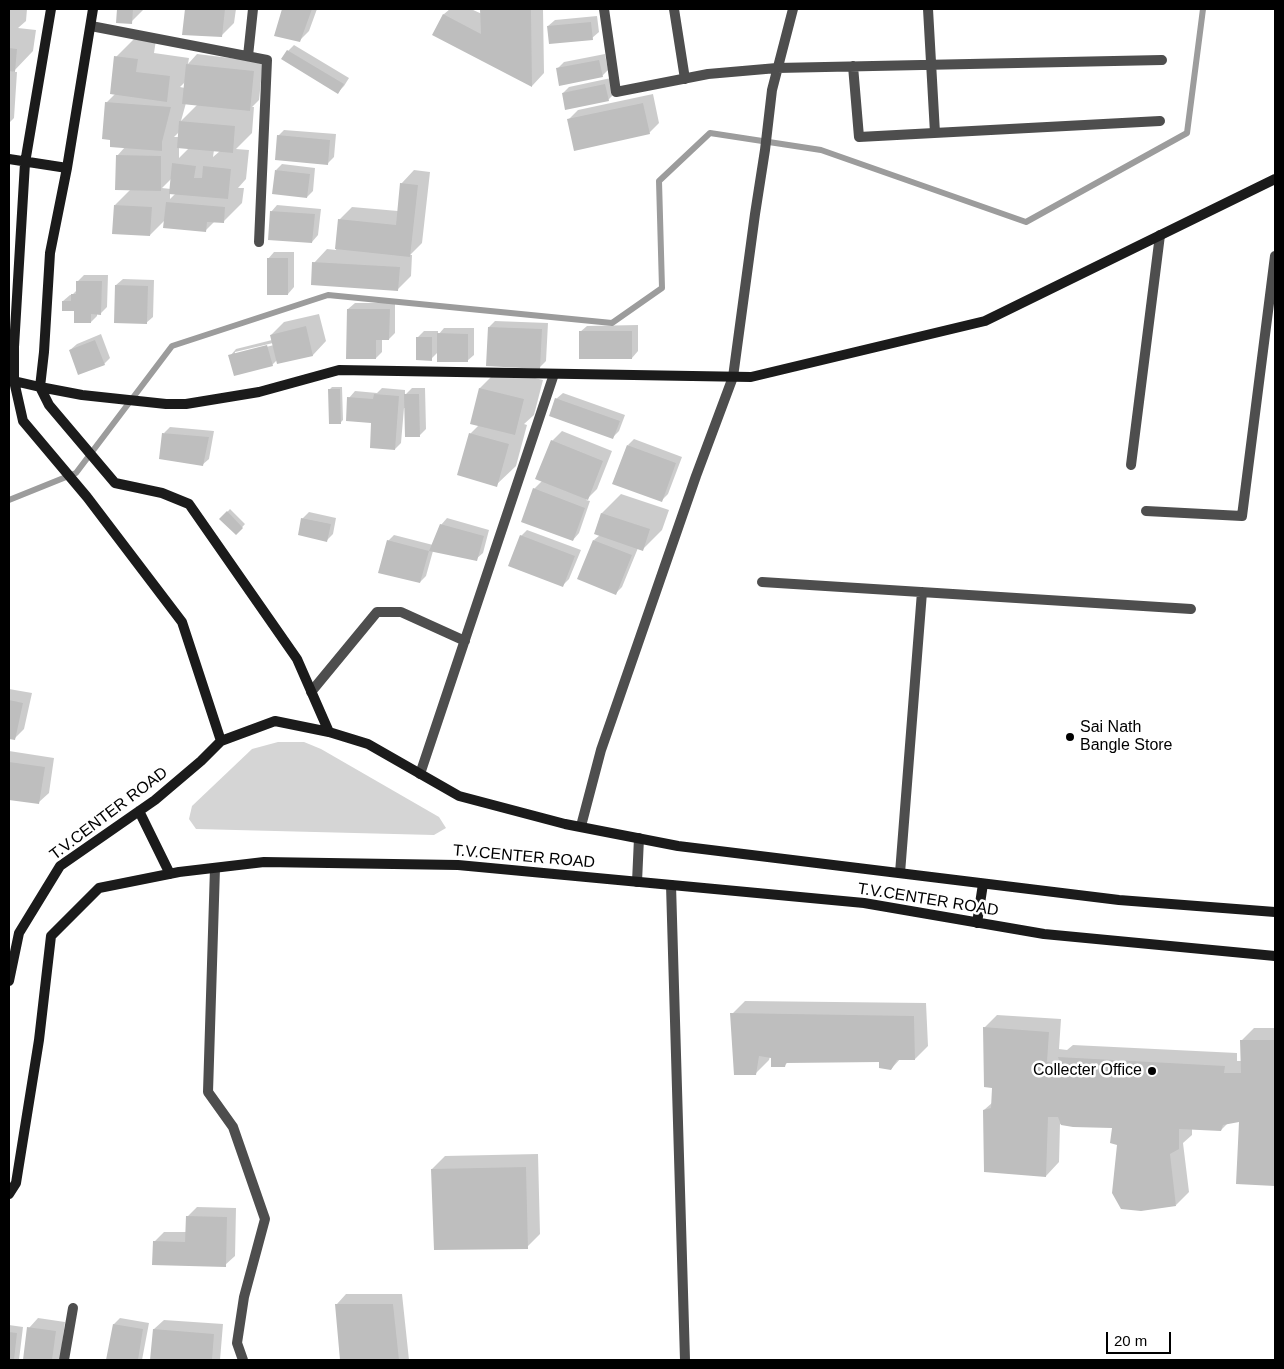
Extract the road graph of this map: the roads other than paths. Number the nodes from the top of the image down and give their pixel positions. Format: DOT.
graph roads {
  1 [pos="51,9"];
  2 [pos="93,9"];
  3 [pos="253,9"];
  4 [pos="604,9"];
  5 [pos="674,9"];
  6 [pos="793,9"];
  7 [pos="928,9"];
  8 [pos="91,26"];
  9 [pos="248,56"];
  10 [pos="1162,60"];
  11 [pos="931,65"];
  12 [pos="852,66"];
  13 [pos="778,68"];
  14 [pos="685,79"];
  15 [pos="1160,121"];
  16 [pos="935,133"];
  17 [pos="9,160"];
  18 [pos="25,163"];
  19 [pos="67,168"];
  20 [pos="1275,179"];
  21 [pos="1160,235"];
  22 [pos="259,242"];
  23 [pos="1275,256"];
  24 [pos="554,374"];
  25 [pos="734,377"];
  26 [pos="14,381"];
  27 [pos="40,388"];
  28 [pos="1131,465"];
  29 [pos="1146,511"];
  30 [pos="762,582"];
  31 [pos="922,592"];
  32 [pos="1191,609"];
  33 [pos="465,641"];
  34 [pos="312,692"];
  35 [pos="329,732"];
  36 [pos="221,741"];
  37 [pos="420,774"];
  38 [pos="139,811"];
  39 [pos="581,826"];
  40 [pos="640,838"];
  41 [pos="215,868"];
  42 [pos="900,873"];
  43 [pos="170,874"];
  44 [pos="637,882"];
  45 [pos="983,884"];
  46 [pos="671,886"];
  47 [pos="1275,912"];
  48 [pos="977,923"];
  49 [pos="1275,956"];
  50 [pos="9,981"];
  51 [pos="9,1194"];
  52 [pos="73,1308"];
  53 [pos="64,1360"];
  54 [pos="244,1360"];
  55 [pos="684,1360"];
  1 -- 18 [label="street"];
  2 -- 8 [label="street"];
  3 -- 9 [label="street"];
  4 -- 14 [label="street"];
  5 -- 14 [label="street"];
  6 -- 13 [label="street"];
  7 -- 11 [label="street"];
  8 -- 9 [label="street"];
  8 -- 19 [label="street"];
  9 -- 22 [label="street"];
  10 -- 11 [label="street"];
  11 -- 12 [label="street"];
  11 -- 16 [label="street"];
  12 -- 13 [label="street"];
  12 -- 16 [label="street"];
  13 -- 14 [label="street"];
  13 -- 25 [label="street"];
  15 -- 16 [label="street"];
  17 -- 18 [label="street"];
  18 -- 19 [label="street"];
  18 -- 26 [label="street"];
  19 -- 27 [label="street"];
  20 -- 21 [label="street"];
  21 -- 25 [label="street"];
  21 -- 28 [label="street"];
  23 -- 29 [label="street"];
  24 -- 25 [label="street"];
  24 -- 27 [label="street"];
  24 -- 33 [label="street"];
  25 -- 39 [label="street"];
  26 -- 27 [label="street"];
  26 -- 36 [label="street"];
  27 -- 34 [label="street"];
  30 -- 31 [label="street"];
  31 -- 32 [label="street"];
  31 -- 42 [label="street"];
  33 -- 34 [label="street"];
  33 -- 37 [label="street"];
  34 -- 35 [label="street"];
  35 -- 36 [label="street, T.V.CENTER ROAD"];
  35 -- 37 [label="street, T.V.CENTER ROAD"];
  36 -- 38 [label="street, T.V.CENTER ROAD"];
  37 -- 39 [label="street, T.V.CENTER ROAD"];
  38 -- 43 [label="street"];
  38 -- 50 [label="street, T.V.CENTER ROAD"];
  39 -- 40 [label="street, T.V.CENTER ROAD"];
  40 -- 42 [label="street, T.V.CENTER ROAD"];
  40 -- 44 [label="street"];
  41 -- 43 [label="street, T.V.CENTER ROAD"];
  41 -- 44 [label="street, T.V.CENTER ROAD"];
  41 -- 54 [label="street"];
  42 -- 45 [label="street, T.V.CENTER ROAD"];
  43 -- 51 [label="street, T.V.CENTER ROAD"];
  44 -- 46 [label="street, T.V.CENTER ROAD"];
  45 -- 47 [label="street, T.V.CENTER ROAD"];
  45 -- 48 [label="street"];
  46 -- 48 [label="street, T.V.CENTER ROAD"];
  46 -- 55 [label="street"];
  48 -- 49 [label="street, T.V.CENTER ROAD"];
  52 -- 53 [label="street"];
}
